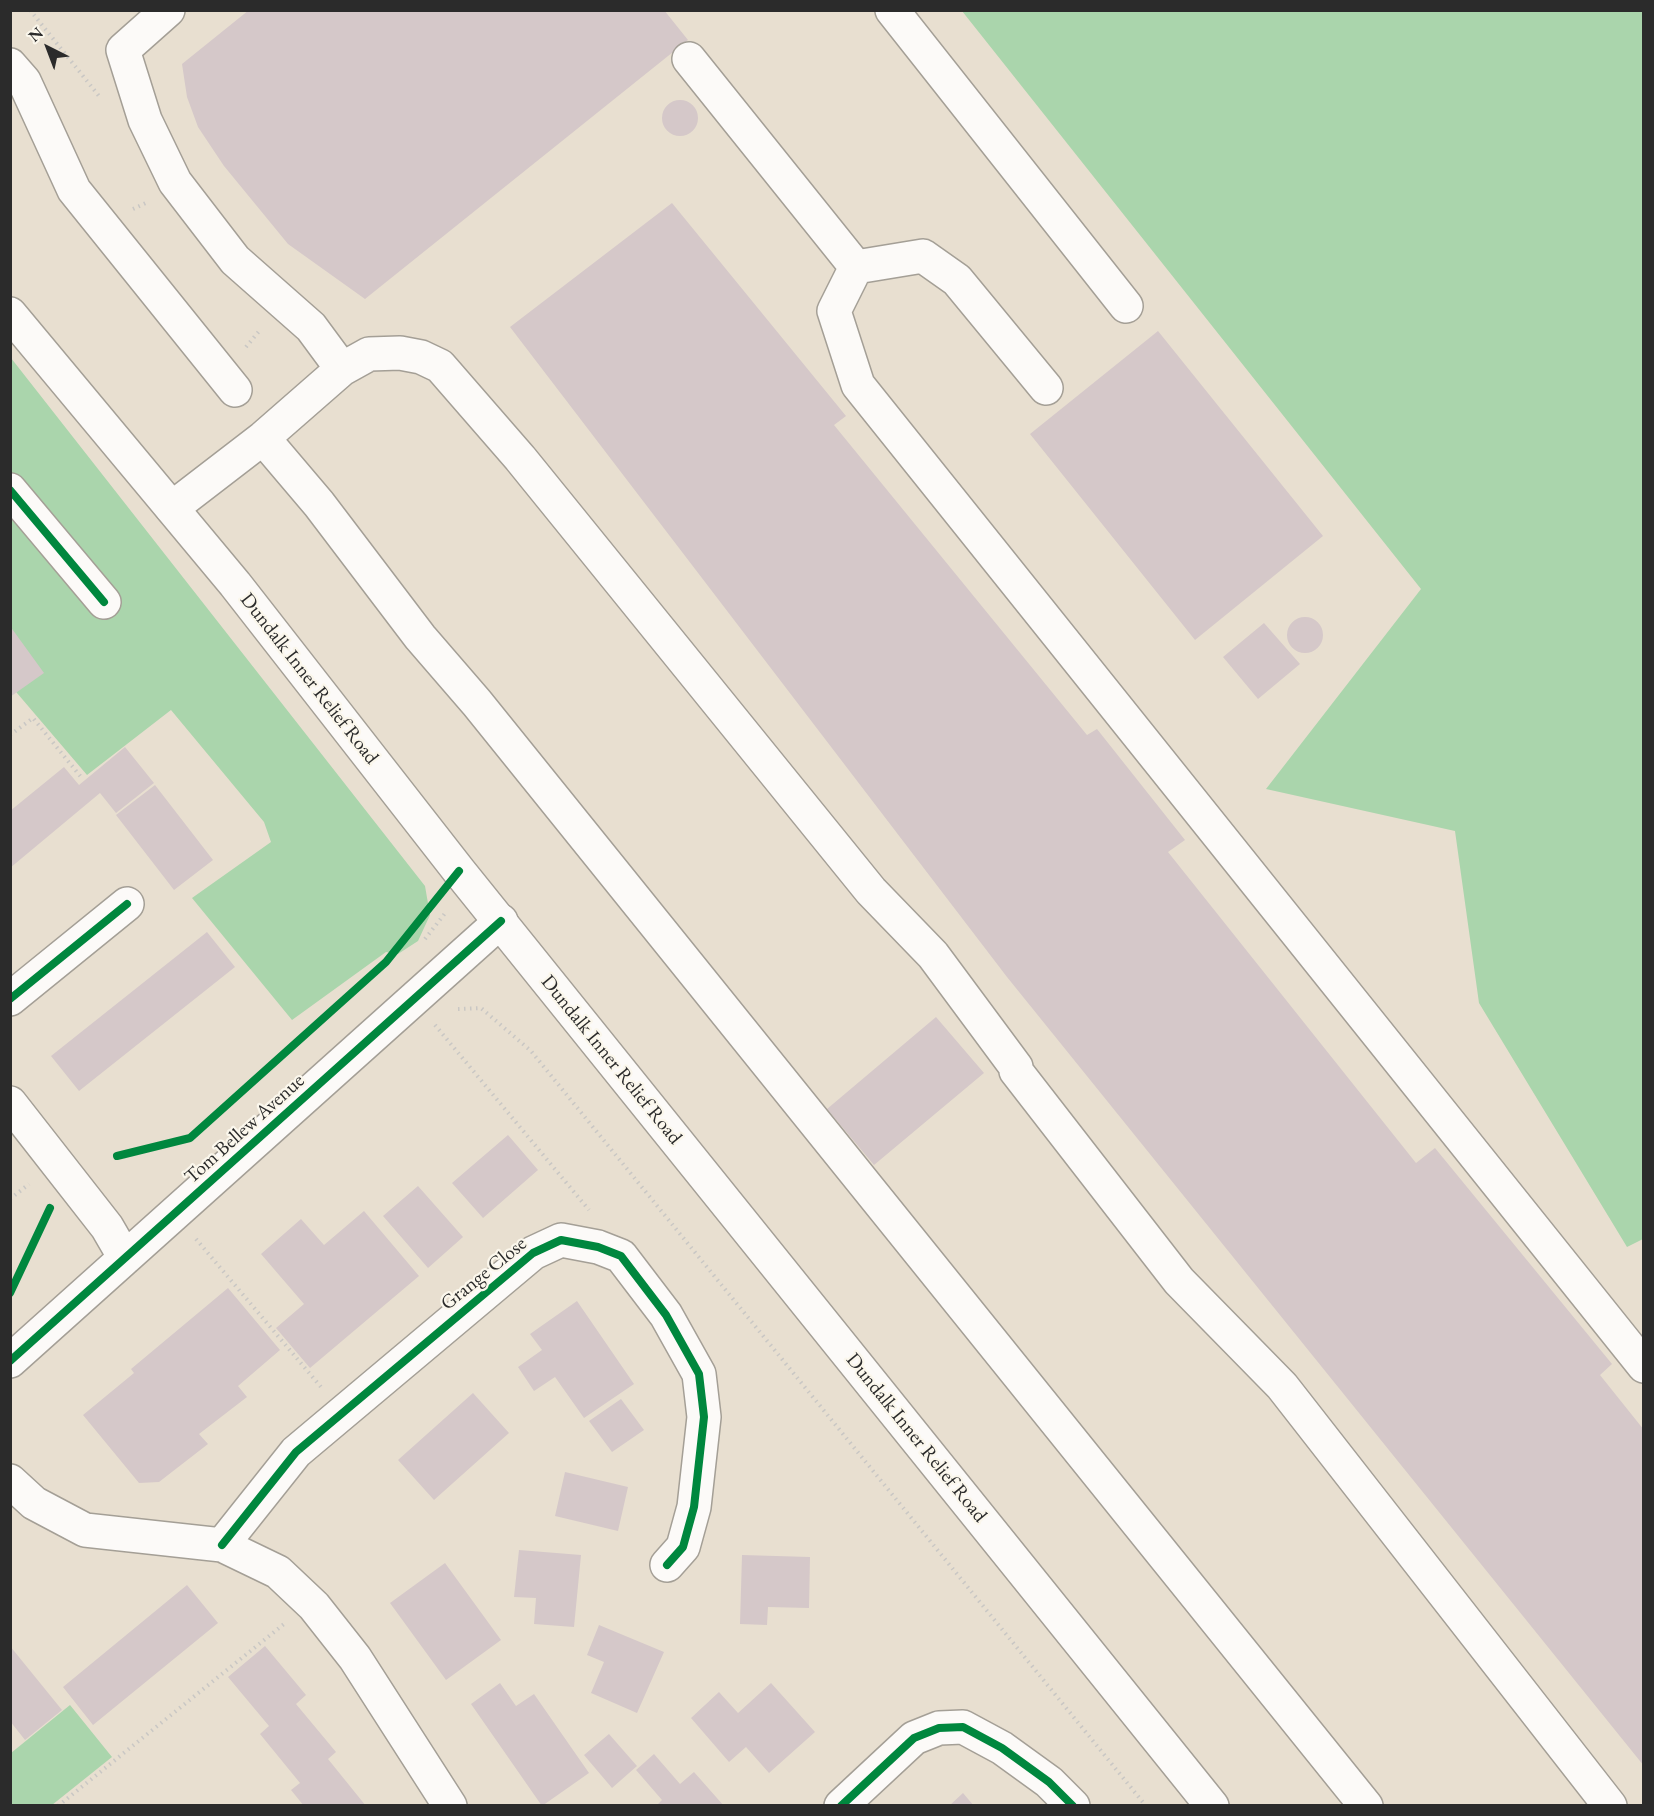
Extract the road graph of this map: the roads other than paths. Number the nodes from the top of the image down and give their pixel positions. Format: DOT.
graph roads {
  1 [pos="168,10"];
  2 [pos="892,10"];
  3 [pos="689,59"];
  4 [pos="10,65"];
  5 [pos="856,267"];
  6 [pos="1126,306"];
  7 [pos="10,314"];
  8 [pos="342,369"];
  9 [pos="1046,388"];
  10 [pos="235,390"];
  11 [pos="263,438"];
  12 [pos="10,490"];
  13 [pos="172,508"];
  14 [pos="104,602"];
  15 [pos="127,904"];
  16 [pos="501,921"];
  17 [pos="10,999"];
  18 [pos="10,1103"];
  19 [pos="125,1258"];
  20 [pos="10,1361"];
  21 [pos="1644,1366"];
  22 [pos="10,1481"];
  23 [pos="222,1545"];
  24 [pos="667,1565"];
  25 [pos="437,1800"];
  26 [pos="841,1806"];
  27 [pos="1073,1806"];
  28 [pos="1212,1806"];
  29 [pos="1366,1806"];
  30 [pos="1610,1806"];
  1 -- 8 [label="street"];
  2 -- 6 [label="street"];
  3 -- 5 [label="street"];
  4 -- 10 [label="street"];
  5 -- 9 [label="street"];
  5 -- 21 [label="street"];
  7 -- 13 [label="street, Dundalk Inner Relief Road"];
  8 -- 11 [label="street"];
  8 -- 30 [label="street"];
  11 -- 13 [label="street"];
  11 -- 29 [label="street"];
  12 -- 14 [label="street"];
  13 -- 16 [label="street, Dundalk Inner Relief Road"];
  15 -- 17 [label="street"];
  16 -- 19 [label="street, Tom Bellew Avenue"];
  16 -- 28 [label="street, Dundalk Inner Relief Road"];
  18 -- 19 [label="street"];
  19 -- 20 [label="street, Tom Bellew Avenue"];
  22 -- 23 [label="street"];
  23 -- 24 [label="street, Grange Close"];
  23 -- 25 [label="street"];
  26 -- 27 [label="street"];
}
